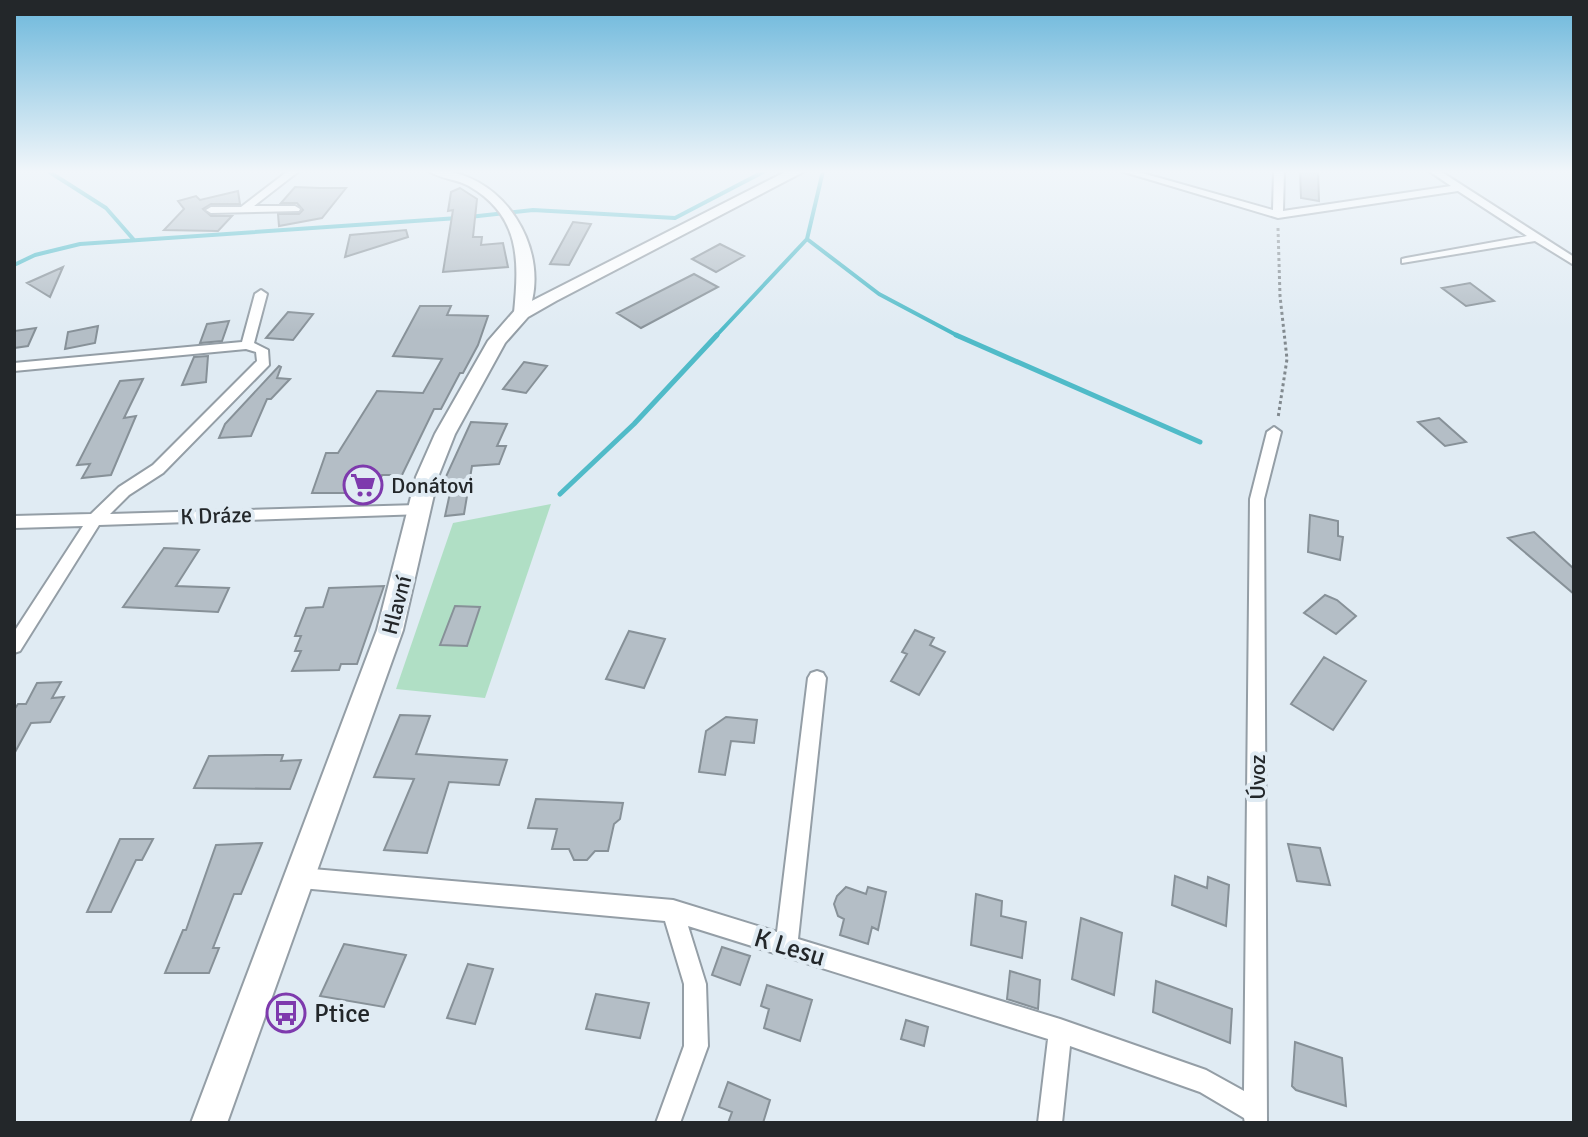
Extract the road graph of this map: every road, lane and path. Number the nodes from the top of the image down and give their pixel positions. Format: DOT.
graph roads {
  1 [pos="511,224"];
  2 [pos="694,224"];
  3 [pos="1278,224"];
  4 [pos="1514,224"];
  5 [pos="1535,238"];
  6 [pos="1406,261"];
  7 [pos="1574,262"];
  8 [pos="261,294"];
  9 [pos="522,313"];
  10 [pos="247,345"];
  11 [pos="14,367"];
  12 [pos="1274,432"];
  13 [pos="418,510"];
  14 [pos="96,518"];
  15 [pos="14,522"];
  16 [pos="14,646"];
  17 [pos="817,678"];
  18 [pos="301,878"];
  19 [pos="673,911"];
  20 [pos="786,946"];
  21 [pos="1060,1031"];
  22 [pos="1256,1118"];
  23 [pos="209,1123"];
  24 [pos="668,1123"];
  25 [pos="1050,1123"];
  1 -- 9 [label="street"];
  2 -- 9 [label="main road, Hlavní"];
  3 -- 12 [label="path"];
  4 -- 5 [label="street"];
  5 -- 6 [label="street"];
  5 -- 7 [label="street"];
  8 -- 10 [label="street"];
  9 -- 13 [label="main road, Hlavní"];
  10 -- 11 [label="street"];
  10 -- 14 [label="street"];
  12 -- 22 [label="street, Úvoz"];
  13 -- 14 [label="street, K Dráze"];
  13 -- 18 [label="main road, Hlavní"];
  14 -- 15 [label="street, K Dráze"];
  14 -- 16 [label="street"];
  17 -- 20 [label="street"];
  18 -- 19 [label="street, K Lesu"];
  18 -- 23 [label="main road, Hlavní"];
  19 -- 20 [label="street, K Lesu"];
  19 -- 24 [label="street"];
  20 -- 21 [label="street, K Lesu"];
  21 -- 22 [label="street, K Lesu"];
  21 -- 25 [label="street"];
}
